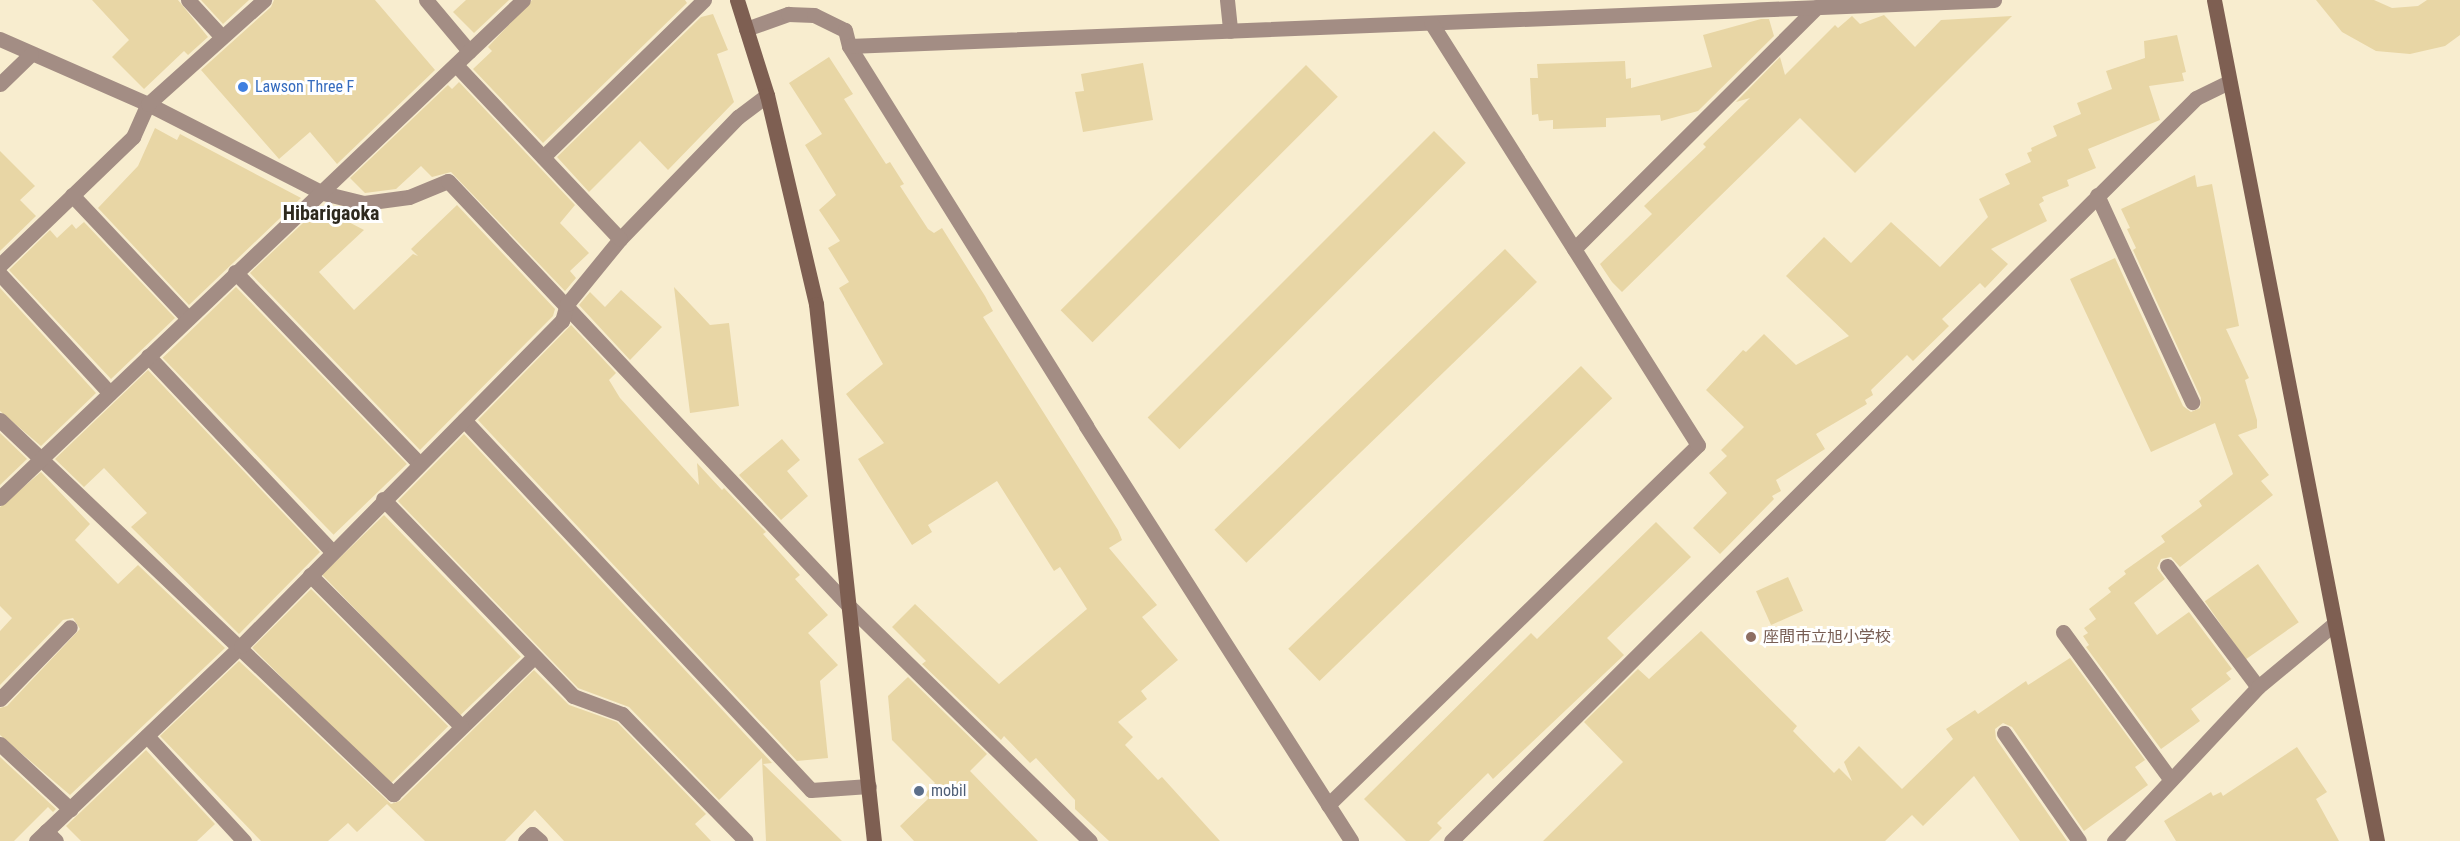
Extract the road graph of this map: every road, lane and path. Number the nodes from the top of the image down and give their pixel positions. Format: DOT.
graph roads {
  1 [pos="188,0"];
  2 [pos="264,0"];
  3 [pos="426,0"];
  4 [pos="523,0"];
  5 [pos="704,0"];
  6 [pos="737,0"];
  7 [pos="1227,0"];
  8 [pos="1994,0"];
  9 [pos="2214,0"];
  10 [pos="1817,8"];
  11 [pos="1431,23"];
  12 [pos="746,29"];
  13 [pos="1230,31"];
  14 [pos="222,38"];
  15 [pos="0,39"];
  16 [pos="849,46"];
  17 [pos="469,51"];
  18 [pos="31,54"];
  19 [pos="456,65"];
  20 [pos="2229,82"];
  21 [pos="0,84"];
  22 [pos="766,94"];
  23 [pos="147,104"];
  24 [pos="543,157"];
  25 [pos="323,193"];
  26 [pos="72,195"];
  27 [pos="2097,195"];
  28 [pos="620,239"];
  29 [pos="1574,249"];
  30 [pos="0,265"];
  31 [pos="235,272"];
  32 [pos="0,274"];
  33 [pos="567,304"];
  34 [pos="188,318"];
  35 [pos="148,356"];
  36 [pos="110,393"];
  37 [pos="2192,402"];
  38 [pos="0,420"];
  39 [pos="464,420"];
  40 [pos="39,460"];
  41 [pos="419,463"];
  42 [pos="0,498"];
  43 [pos="383,499"];
  44 [pos="332,551"];
  45 [pos="2167,566"];
  46 [pos="310,574"];
  47 [pos="848,605"];
  48 [pos="2334,624"];
  49 [pos="69,627"];
  50 [pos="2063,632"];
  51 [pos="241,646"];
  52 [pos="534,657"];
  53 [pos="2258,687"];
  54 [pos="0,699"];
  55 [pos="461,726"];
  56 [pos="2004,733"];
  57 [pos="147,736"];
  58 [pos="0,744"];
  59 [pos="2171,780"];
  60 [pos="869,786"];
  61 [pos="1328,805"];
  62 [pos="70,809"];
  63 [pos="46,838"];
  64 [pos="871,838"];
  65 [pos="244,841"];
  66 [pos="525,841"];
  67 [pos="540,841"];
  68 [pos="746,841"];
  69 [pos="1090,841"];
  70 [pos="1351,841"];
  71 [pos="1451,841"];
  72 [pos="2079,841"];
  73 [pos="2114,841"];
  74 [pos="2377,841"];
  1 -- 14 [label="street"];
  2 -- 14 [label="street"];
  3 -- 17 [label="street"];
  4 -- 17 [label="street"];
  5 -- 24 [label="street"];
  6 -- 12 [label="street"];
  7 -- 13 [label="street"];
  8 -- 10 [label="street"];
  9 -- 20 [label="street"];
  10 -- 11 [label="street"];
  10 -- 29 [label="street"];
  11 -- 13 [label="street"];
  11 -- 29 [label="street"];
  12 -- 16 [label="street"];
  12 -- 22 [label="street"];
  13 -- 16 [label="street"];
  14 -- 23 [label="street"];
  15 -- 18 [label="street"];
  16 -- 61 [label="street"];
  17 -- 19 [label="street"];
  18 -- 21 [label="street"];
  18 -- 23 [label="street"];
  19 -- 24 [label="street"];
  19 -- 25 [label="street"];
  20 -- 27 [label="street"];
  20 -- 48 [label="street"];
  22 -- 28 [label="street"];
  22 -- 47 [label="street"];
  23 -- 25 [label="street"];
  23 -- 26 [label="street"];
  24 -- 28 [label="street"];
  25 -- 31 [label="street"];
  25 -- 33 [label="street"];
  26 -- 30 [label="street"];
  26 -- 34 [label="street"];
  27 -- 37 [label="street"];
  27 -- 71 [label="street"];
  28 -- 33 [label="street"];
  29 -- 61 [label="street"];
  31 -- 34 [label="street"];
  31 -- 41 [label="street"];
  32 -- 36 [label="street"];
  33 -- 39 [label="street"];
  33 -- 47 [label="street"];
  34 -- 35 [label="street"];
  35 -- 36 [label="street"];
  35 -- 44 [label="street"];
  36 -- 40 [label="street"];
  38 -- 40 [label="street"];
  39 -- 41 [label="street"];
  39 -- 60 [label="street"];
  40 -- 42 [label="street"];
  40 -- 51 [label="street"];
  41 -- 43 [label="street"];
  43 -- 44 [label="street"];
  43 -- 52 [label="street"];
  44 -- 46 [label="street"];
  45 -- 53 [label="street"];
  46 -- 51 [label="street"];
  46 -- 55 [label="street"];
  47 -- 60 [label="street"];
  47 -- 69 [label="street"];
  48 -- 53 [label="street"];
  48 -- 74 [label="street"];
  49 -- 54 [label="street"];
  50 -- 59 [label="street"];
  51 -- 55 [label="street"];
  51 -- 57 [label="street"];
  52 -- 55 [label="street"];
  52 -- 68 [label="street"];
  53 -- 59 [label="street"];
  56 -- 72 [label="street"];
  57 -- 62 [label="street"];
  57 -- 65 [label="street"];
  58 -- 62 [label="street"];
  59 -- 73 [label="street"];
  60 -- 64 [label="street"];
  61 -- 70 [label="street"];
  62 -- 63 [label="street"];
  66 -- 67 [label="street"];
}
